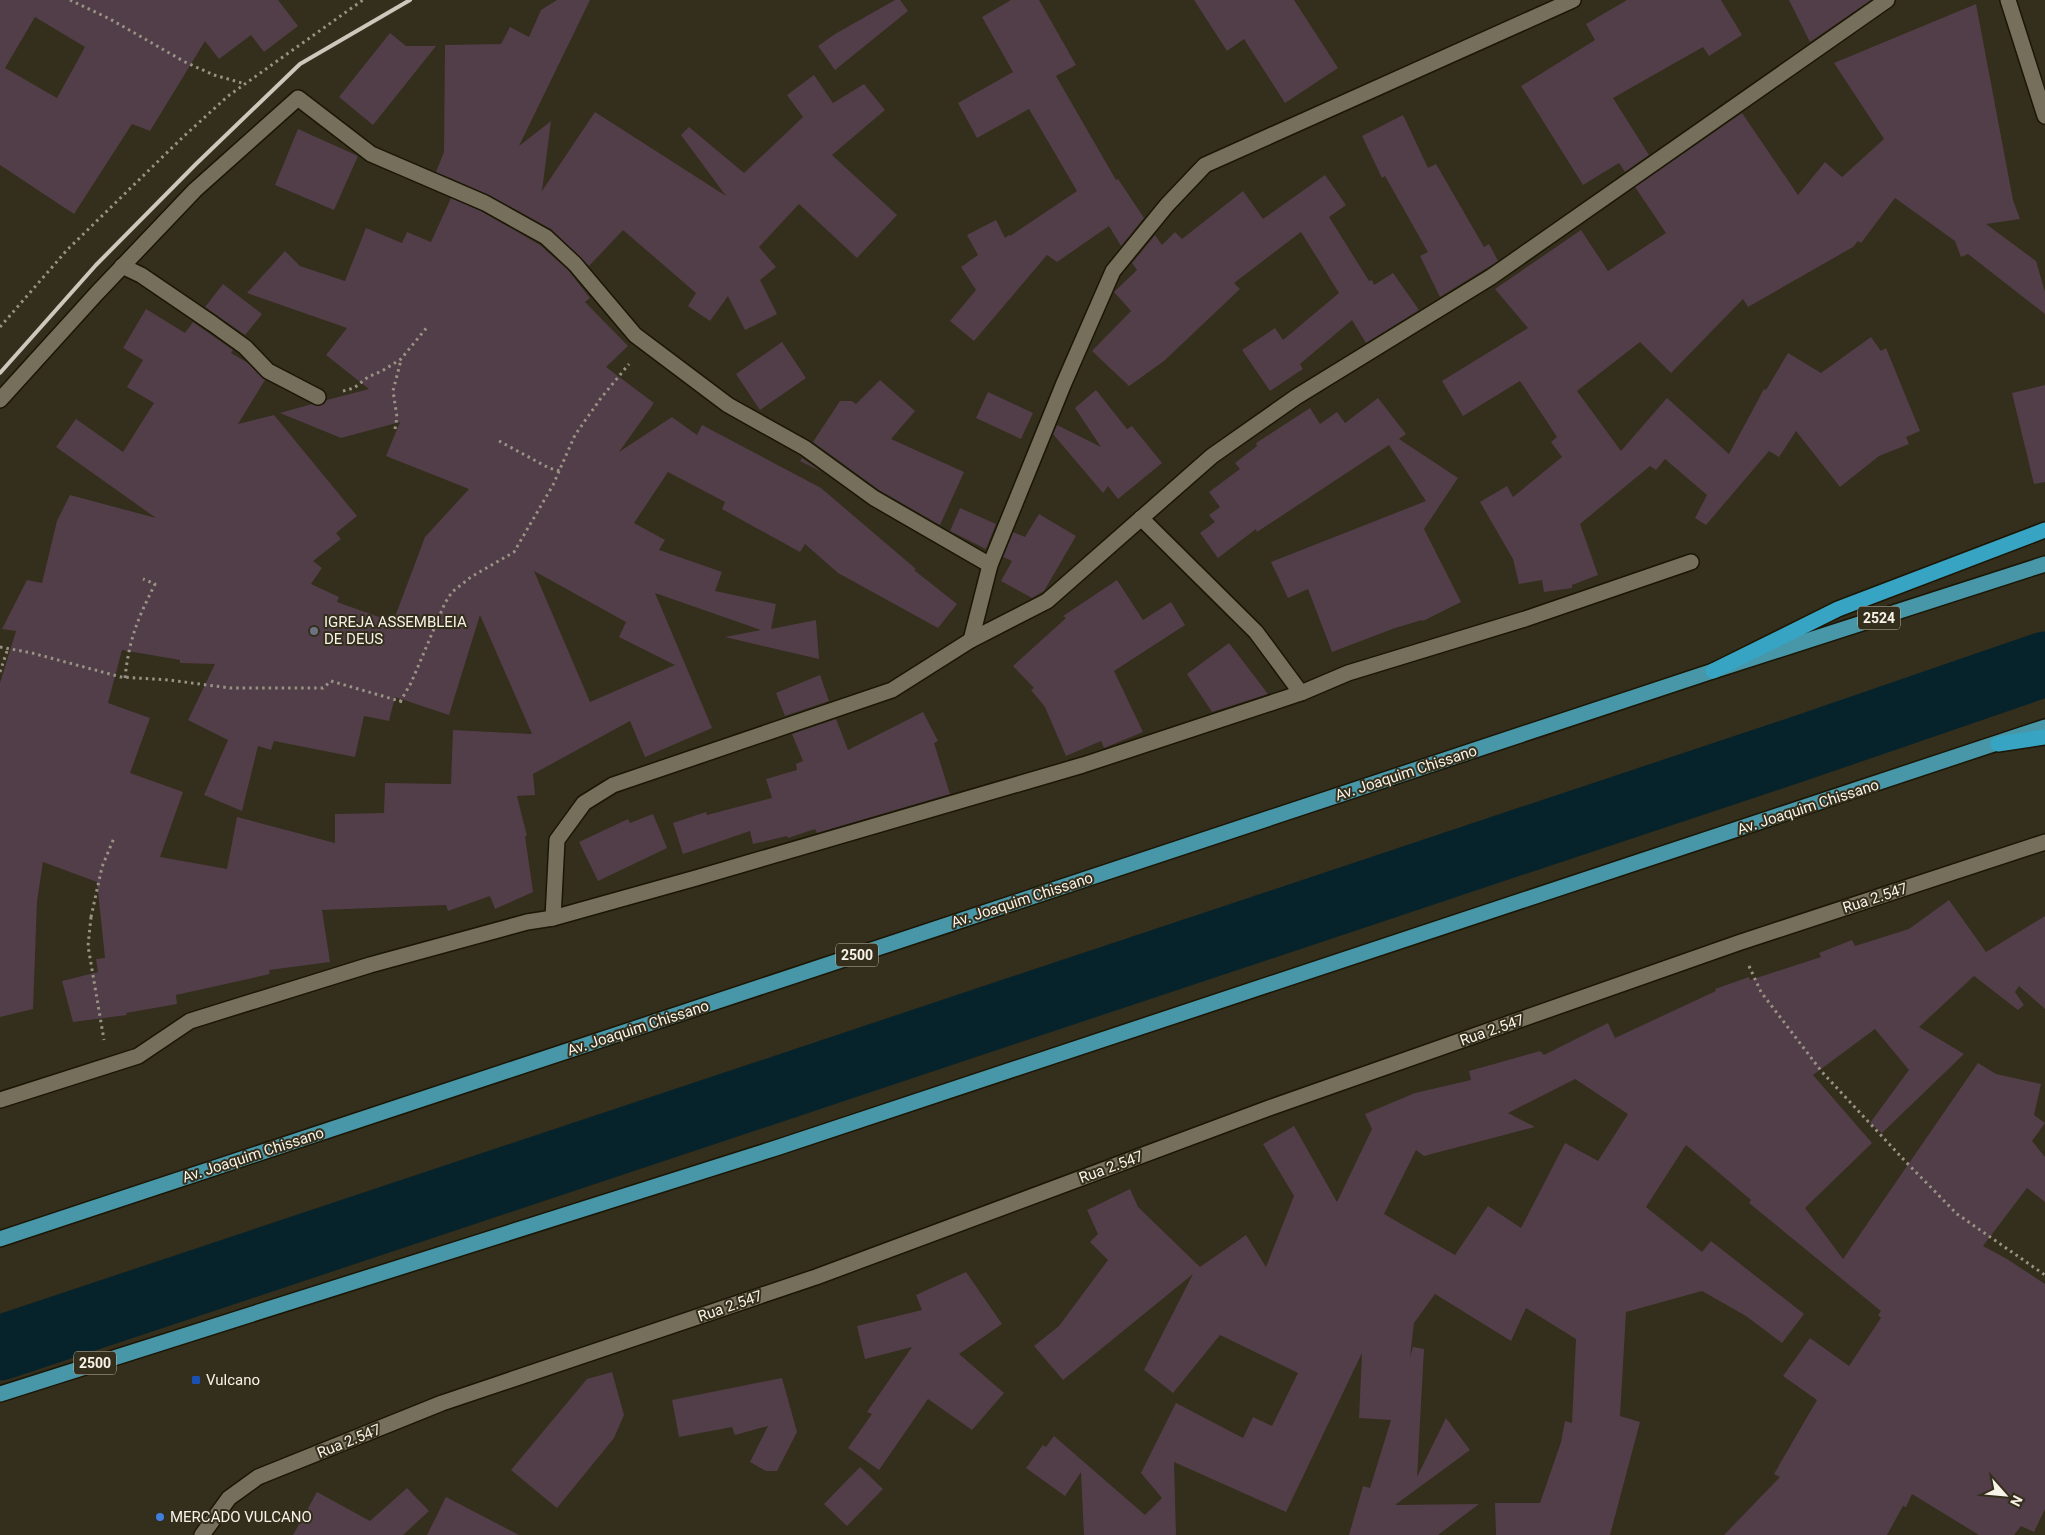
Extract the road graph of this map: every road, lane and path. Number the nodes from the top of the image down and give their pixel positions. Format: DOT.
graph roads {
  1 [pos="70,0"];
  2 [pos="363,0"];
  3 [pos="1573,0"];
  4 [pos="1888,0"];
  5 [pos="2008,0"];
  6 [pos="243,84"];
  7 [pos="2045,116"];
  8 [pos="122,266"];
  9 [pos="0,326"];
  10 [pos="428,326"];
  11 [pos="646,343"];
  12 [pos="401,359"];
  13 [pos="318,397"];
  14 [pos="0,400"];
  15 [pos="395,429"];
  16 [pos="500,441"];
  17 [pos="560,471"];
  18 [pos="1140,518"];
  19 [pos="2045,530"];
  20 [pos="1691,562"];
  21 [pos="2045,564"];
  22 [pos="990,565"];
  23 [pos="143,579"];
  24 [pos="971,640"];
  25 [pos="0,646"];
  26 [pos="8,648"];
  27 [pos="1713,671"];
  28 [pos="0,672"];
  29 [pos="125,678"];
  30 [pos="1301,693"];
  31 [pos="2045,727"];
  32 [pos="2045,738"];
  33 [pos="1998,744"];
  34 [pos="114,838"];
  35 [pos="2045,842"];
  36 [pos="554,918"];
  37 [pos="1738,943"];
  38 [pos="110,1065"];
  39 [pos="0,1100"];
  40 [pos="0,1239"];
  41 [pos="2045,1275"];
  42 [pos="0,1394"];
  43 [pos="202,1535"];
  1 -- 6 [label="path"];
  2 -- 6 [label="path"];
  3 -- 22 [label="street"];
  4 -- 18 [label="street"];
  5 -- 7 [label="street"];
  6 -- 9 [label="path"];
  8 -- 11 [label="street"];
  8 -- 13 [label="street"];
  8 -- 14 [label="street"];
  10 -- 12 [label="path"];
  11 -- 17 [label="path"];
  11 -- 22 [label="street"];
  12 -- 13 [label="path"];
  12 -- 15 [label="path"];
  16 -- 17 [label="path"];
  17 -- 29 [label="path"];
  18 -- 24 [label="street"];
  18 -- 30 [label="street"];
  19 -- 27 [label="highway"];
  20 -- 30 [label="street"];
  21 -- 27 [label="main road, Av. Joaquim Chissano / 2524"];
  22 -- 24 [label="street"];
  23 -- 29 [label="path"];
  24 -- 36 [label="street"];
  25 -- 26 [label="path"];
  26 -- 28 [label="path"];
  26 -- 29 [label="path"];
  27 -- 40 [label="main road, Av. Joaquim Chissano / 2500"];
  30 -- 36 [label="street"];
  31 -- 33 [label="main road, Av. Joaquim Chissano"];
  32 -- 33 [label="highway"];
  33 -- 42 [label="main road, Av. Joaquim Chissano / 2500"];
  34 -- 38 [label="path"];
  35 -- 37 [label="street, Rua 2.547"];
  36 -- 38 [label="street"];
  37 -- 41 [label="path"];
  37 -- 43 [label="street, Rua 2.547"];
  38 -- 39 [label="street"];
}
